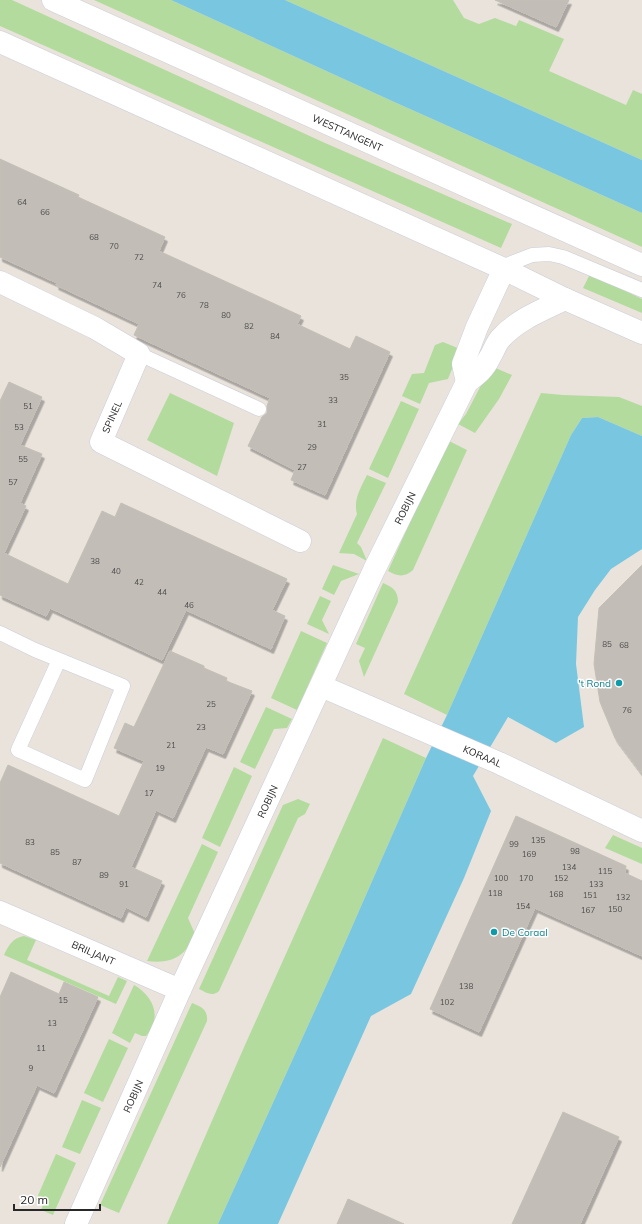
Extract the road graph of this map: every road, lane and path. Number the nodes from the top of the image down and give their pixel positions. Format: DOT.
graph roads {
  1 [pos="53,0"];
  2 [pos="0,42"];
  3 [pos="642,265"];
  4 [pos="504,269"];
  5 [pos="0,282"];
  6 [pos="642,290"];
  7 [pos="565,299"];
  8 [pos="642,333"];
  9 [pos="139,354"];
  10 [pos="467,382"];
  11 [pos="259,408"];
  12 [pos="300,541"];
  13 [pos="0,634"];
  14 [pos="59,660"];
  15 [pos="321,686"];
  16 [pos="642,831"];
  17 [pos="2,919"];
  18 [pos="180,990"];
  19 [pos="76,1224"];
  1 -- 3 [label="street, WESTTANGENT"];
  2 -- 4 [label="street"];
  4 -- 6 [label="lane"];
  4 -- 7 [label="street"];
  4 -- 10 [label="street"];
  5 -- 9 [label="street"];
  7 -- 8 [label="street"];
  7 -- 10 [label="street, ROBIJN"];
  9 -- 11 [label="lane"];
  9 -- 12 [label="street, SPINEL"];
  10 -- 15 [label="street, ROBIJN"];
  13 -- 14 [label="lane"];
  14 -- 14 [label="lane"];
  15 -- 16 [label="street, KORAAL"];
  15 -- 18 [label="street, ROBIJN"];
  17 -- 18 [label="street, BRILJANT"];
  18 -- 19 [label="street, ROBIJN"];
}
